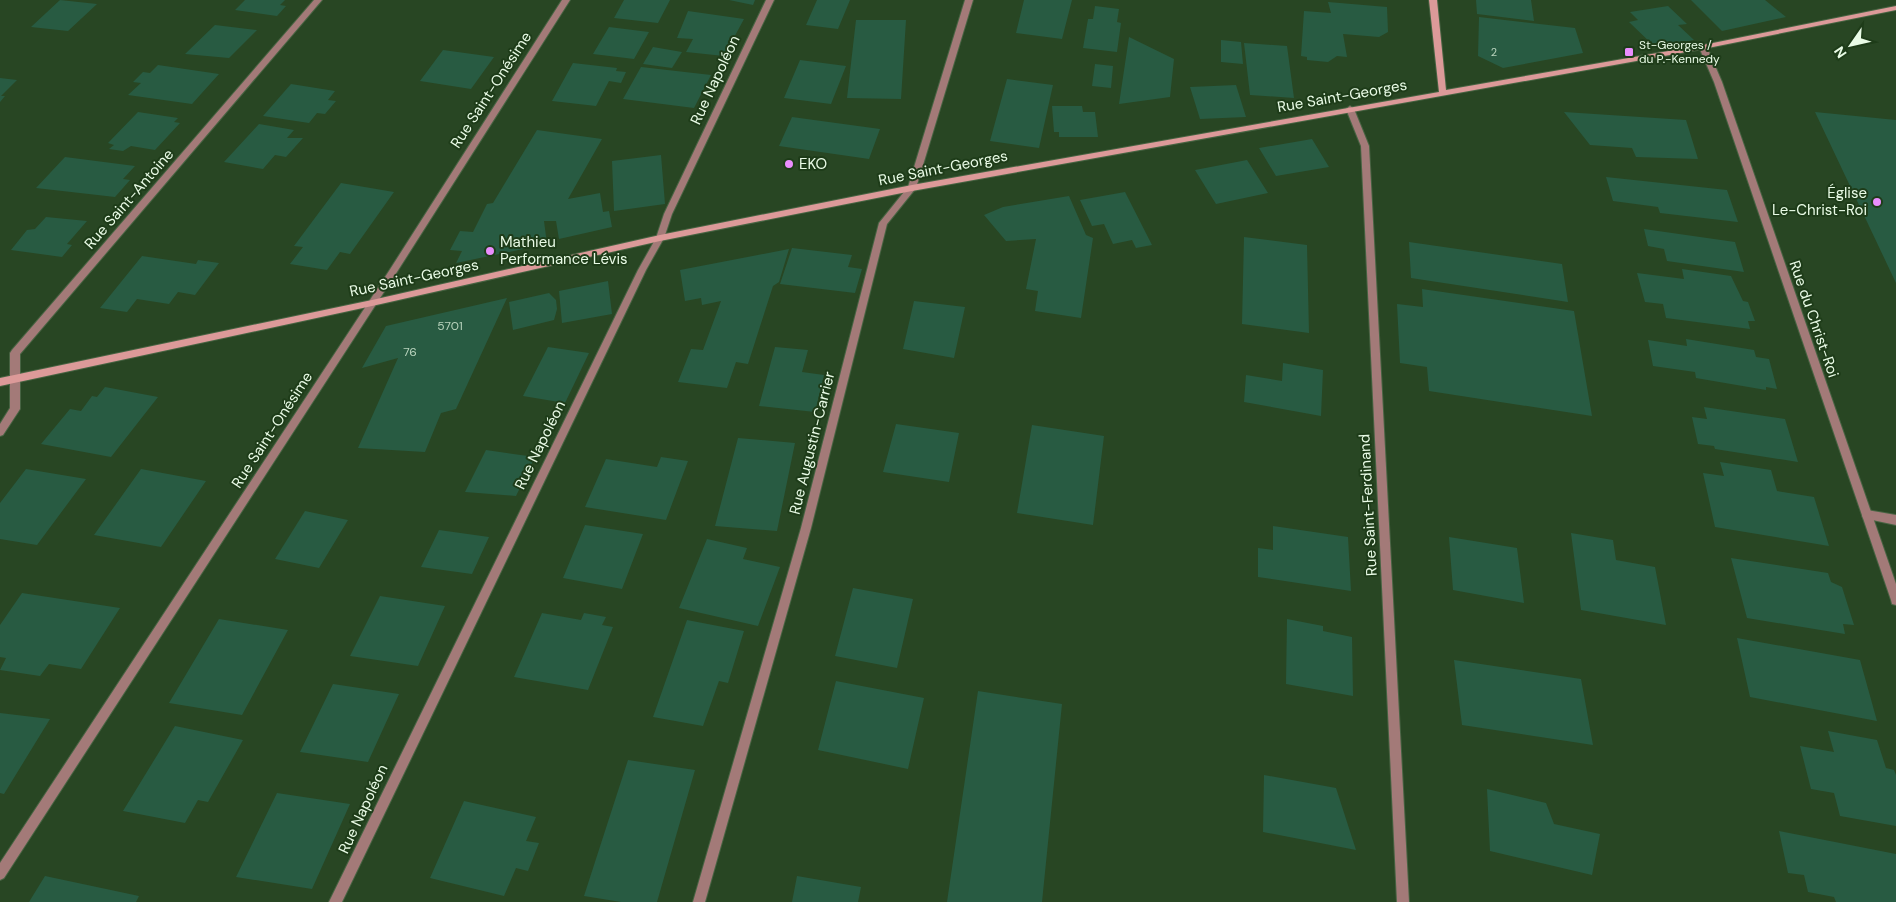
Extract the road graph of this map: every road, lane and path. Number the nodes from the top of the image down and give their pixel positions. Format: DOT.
graph roads {
  1 [pos="318,0"];
  2 [pos="566,0"];
  3 [pos="770,0"];
  4 [pos="969,0"];
  5 [pos="1433,0"];
  6 [pos="1896,8"];
  7 [pos="1703,48"];
  8 [pos="1443,94"];
  9 [pos="1350,109"];
  10 [pos="912,188"];
  11 [pos="660,238"];
  12 [pos="372,302"];
  13 [pos="15,378"];
  14 [pos="0,382"];
  15 [pos="0,432"];
  16 [pos="1867,515"];
  17 [pos="1896,520"];
  18 [pos="1896,600"];
  19 [pos="0,874"];
  20 [pos="335,902"];
  21 [pos="699,902"];
  22 [pos="1402,902"];
  1 -- 13 [label="street, Rue Saint-Antoine"];
  2 -- 12 [label="street, Rue Saint-Onésime"];
  3 -- 11 [label="street, Rue Napoléon"];
  4 -- 10 [label="street, Rue Augustin-Carrier"];
  5 -- 8 [label="street"];
  6 -- 7 [label="street, Rue Saint-Georges"];
  7 -- 8 [label="street, Rue Saint-Georges"];
  7 -- 16 [label="street, Rue du Christ-Roi"];
  8 -- 9 [label="street, Rue Saint-Georges"];
  9 -- 10 [label="street, Rue Saint-Georges"];
  9 -- 22 [label="street, Rue Saint-Ferdinand"];
  10 -- 11 [label="street, Rue Saint-Georges"];
  10 -- 21 [label="street, Rue Augustin-Carrier"];
  11 -- 12 [label="street, Rue Saint-Georges"];
  11 -- 20 [label="street, Rue Napoléon"];
  12 -- 13 [label="street, Rue Saint-Georges"];
  12 -- 19 [label="street, Rue Saint-Onésime"];
  13 -- 14 [label="street, Rue Saint-Georges"];
  13 -- 15 [label="street, Rue Saint-Antoine"];
  16 -- 17 [label="street"];
  16 -- 18 [label="street, Rue du Christ-Roi"];
}
